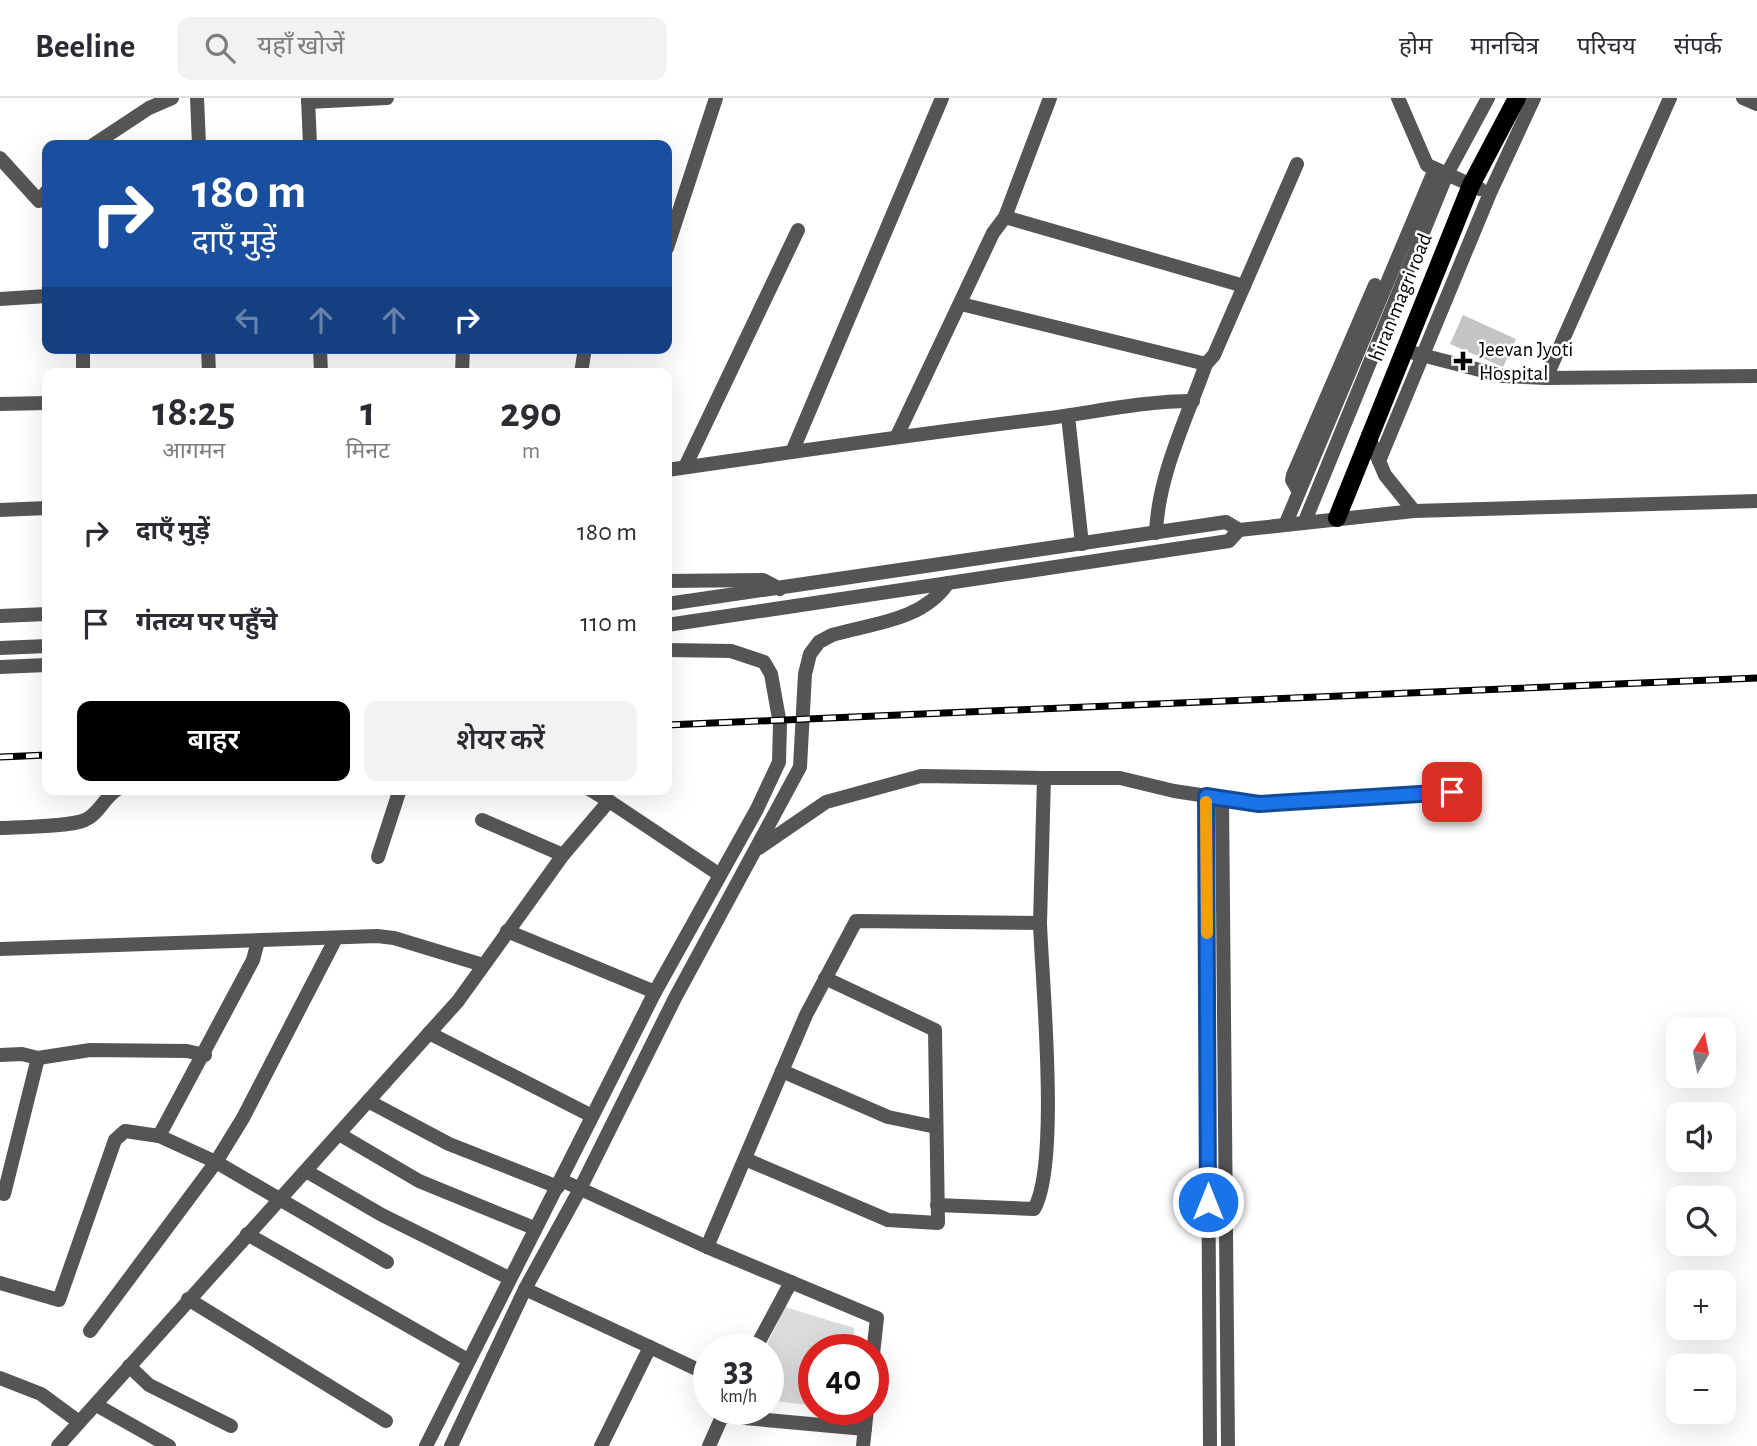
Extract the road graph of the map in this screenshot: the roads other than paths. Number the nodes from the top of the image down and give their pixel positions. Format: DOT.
graph roads {
  1 [pos="172,98"];
  2 [pos="197,98"];
  3 [pos="387,98"];
  4 [pos="716,98"];
  5 [pos="942,98"];
  6 [pos="1050,98"];
  7 [pos="1398,98"];
  8 [pos="1488,98"];
  9 [pos="1517,98"];
  10 [pos="1534,98"];
  11 [pos="1671,98"];
  12 [pos="1743,98"];
  13 [pos="308,100"];
  14 [pos="1757,104"];
  15 [pos="101,140"];
  16 [pos="199,140"];
  17 [pos="310,140"];
  18 [pos="0,158"];
  19 [pos="1297,164"];
  20 [pos="1436,169"];
  21 [pos="1471,185"];
  22 [pos="1490,193"];
  23 [pos="42,197"];
  24 [pos="1005,217"];
  25 [pos="798,230"];
  26 [pos="672,233"];
  27 [pos="1244,286"];
  28 [pos="42,296"];
  29 [pos="0,299"];
  30 [pos="961,304"];
  31 [pos="1402,350"];
  32 [pos="1422,356"];
  33 [pos="1206,364"];
  34 [pos="1757,376"];
  35 [pos="1546,378"];
  36 [pos="1193,401"];
  37 [pos="42,403"];
  38 [pos="0,404"];
  39 [pos="1068,416"];
  40 [pos="1368,435"];
  41 [pos="897,436"];
  42 [pos="792,452"];
  43 [pos="1378,461"];
  44 [pos="685,467"];
  45 [pos="672,469"];
  46 [pos="1757,501"];
  47 [pos="42,508"];
  48 [pos="0,510"];
  49 [pos="1414,511"];
  50 [pos="1337,518"];
  51 [pos="1305,521"];
  52 [pos="1286,523"];
  53 [pos="1239,530"];
  54 [pos="1156,533"];
  55 [pos="1082,544"];
  56 [pos="672,580"];
  57 [pos="948,583"];
  58 [pos="779,589"];
  59 [pos="672,603"];
  60 [pos="42,614"];
  61 [pos="0,617"];
  62 [pos="672,624"];
  63 [pos="42,646"];
  64 [pos="0,648"];
  65 [pos="672,650"];
  66 [pos="42,665"];
  67 [pos="0,667"];
  68 [pos="1044,778"];
  69 [pos="1452,792"];
  70 [pos="109,795"];
  71 [pos="398,795"];
  72 [pos="599,795"];
  73 [pos="1206,796"];
  74 [pos="1222,798"];
  75 [pos="609,801"];
  76 [pos="482,820"];
  77 [pos="0,828"];
  78 [pos="759,848"];
  79 [pos="563,855"];
  80 [pos="379,857"];
  81 [pos="720,874"];
  82 [pos="1040,923"];
  83 [pos="508,931"];
  84 [pos="335,940"];
  85 [pos="258,941"];
  86 [pos="0,949"];
  87 [pos="483,965"];
  88 [pos="825,978"];
  89 [pos="655,992"];
  90 [pos="429,1033"];
  91 [pos="0,1055"];
  92 [pos="205,1055"];
  93 [pos="37,1058"];
  94 [pos="782,1071"];
  95 [pos="368,1101"];
  96 [pos="592,1115"];
  97 [pos="936,1127"];
  98 [pos="339,1134"];
  99 [pos="159,1136"];
  100 [pos="745,1159"];
  101 [pos="216,1162"];
  102 [pos="306,1171"];
  103 [pos="559,1184"];
  104 [pos="580,1189"];
  105 [pos="0,1193"];
  106 [pos="279,1199"];
  107 [pos="937,1205"];
  108 [pos="534,1228"];
  109 [pos="247,1234"];
  110 [pos="707,1247"];
  111 [pos="387,1262"];
  112 [pos="509,1278"];
  113 [pos="791,1282"];
  114 [pos="0,1283"];
  115 [pos="525,1289"];
  116 [pos="188,1300"];
  117 [pos="90,1331"];
  118 [pos="763,1334"];
  119 [pos="875,1334"];
  120 [pos="650,1347"];
  121 [pos="468,1360"];
  122 [pos="129,1366"];
  123 [pos="693,1367"];
  124 [pos="0,1378"];
  125 [pos="98,1406"];
  126 [pos="784,1419"];
  127 [pos="79,1422"];
  128 [pos="386,1422"];
  129 [pos="718,1425"];
  130 [pos="865,1425"];
  131 [pos="231,1426"];
  132 [pos="864,1429"];
  133 [pos="58,1446"];
  134 [pos="169,1446"];
  135 [pos="426,1446"];
  136 [pos="451,1446"];
  137 [pos="601,1446"];
  138 [pos="709,1446"];
  139 [pos="863,1446"];
  140 [pos="1210,1446"];
  141 [pos="1228,1446"];
  1 -- 15 [label="street"];
  2 -- 16 [label="street"];
  3 -- 13 [label="street"];
  4 -- 26 [label="street"];
  5 -- 42 [label="street"];
  6 -- 24 [label="street"];
  7 -- 20 [label="street"];
  8 -- 20 [label="street"];
  9 -- 21 [label="main road, hiran magri road"];
  10 -- 22 [label="street"];
  11 -- 35 [label="street"];
  12 -- 14 [label="street"];
  13 -- 17 [label="street"];
  18 -- 23 [label="street"];
  19 -- 27 [label="street"];
  20 -- 21 [label="street"];
  20 -- 51 [label="street"];
  20 -- 52 [label="street"];
  21 -- 22 [label="street"];
  21 -- 31 [label="main road, hiran magri road"];
  22 -- 32 [label="street"];
  24 -- 27 [label="street"];
  24 -- 30 [label="street"];
  25 -- 44 [label="street"];
  27 -- 33 [label="street"];
  28 -- 29 [label="street"];
  30 -- 33 [label="street"];
  30 -- 41 [label="street"];
  31 -- 32 [label="street"];
  31 -- 40 [label="main road, hiran magri road"];
  32 -- 35 [label="street"];
  32 -- 43 [label="street"];
  33 -- 36 [label="street"];
  34 -- 35 [label="street"];
  36 -- 39 [label="street"];
  36 -- 54 [label="street"];
  37 -- 38 [label="street"];
  39 -- 41 [label="street"];
  39 -- 55 [label="street"];
  40 -- 43 [label="street"];
  40 -- 50 [label="main road, hiran magri road"];
  41 -- 42 [label="street"];
  42 -- 44 [label="street"];
  43 -- 49 [label="street"];
  44 -- 45 [label="street"];
  46 -- 49 [label="street"];
  47 -- 48 [label="street"];
  49 -- 50 [label="street"];
  50 -- 51 [label="street"];
  51 -- 52 [label="street"];
  52 -- 53 [label="street"];
  53 -- 54 [label="street"];
  53 -- 57 [label="street"];
  54 -- 55 [label="street"];
  55 -- 58 [label="street"];
  56 -- 58 [label="street"];
  57 -- 62 [label="street"];
  57 -- 78 [label="street"];
  58 -- 59 [label="street"];
  60 -- 61 [label="street"];
  63 -- 64 [label="street"];
  65 -- 81 [label="street"];
  66 -- 67 [label="street"];
  68 -- 73 [label="street"];
  68 -- 78 [label="street"];
  68 -- 82 [label="street"];
  69 -- 74 [label="street"];
  70 -- 77 [label="street"];
  71 -- 80 [label="street"];
  72 -- 75 [label="street"];
  73 -- 74 [label="street"];
  73 -- 140 [label="street"];
  74 -- 141 [label="street"];
  75 -- 79 [label="street"];
  75 -- 81 [label="street"];
  76 -- 79 [label="street"];
  78 -- 104 [label="street"];
  79 -- 83 [label="street"];
  81 -- 89 [label="street"];
  82 -- 88 [label="street"];
  82 -- 107 [label="street"];
  83 -- 87 [label="street"];
  83 -- 89 [label="street"];
  84 -- 85 [label="street"];
  84 -- 87 [label="street"];
  84 -- 101 [label="street"];
  85 -- 86 [label="street"];
  85 -- 92 [label="street"];
  87 -- 90 [label="street"];
  88 -- 94 [label="street"];
  88 -- 97 [label="street"];
  89 -- 96 [label="street"];
  90 -- 95 [label="street"];
  90 -- 96 [label="street"];
  91 -- 93 [label="street"];
  92 -- 93 [label="street"];
  92 -- 99 [label="street"];
  93 -- 105 [label="street"];
  94 -- 97 [label="street"];
  94 -- 100 [label="street"];
  95 -- 98 [label="street"];
  95 -- 103 [label="street"];
  96 -- 103 [label="street"];
  97 -- 107 [label="street"];
  98 -- 102 [label="street"];
  98 -- 108 [label="street"];
  99 -- 101 [label="street"];
  99 -- 114 [label="street"];
  100 -- 107 [label="street"];
  100 -- 110 [label="street"];
  101 -- 106 [label="street"];
  101 -- 117 [label="street"];
  102 -- 106 [label="street"];
  102 -- 112 [label="street"];
  103 -- 104 [label="street"];
  103 -- 108 [label="street"];
  104 -- 110 [label="street"];
  104 -- 115 [label="street"];
  106 -- 109 [label="street"];
  106 -- 111 [label="street"];
  108 -- 112 [label="street"];
  109 -- 116 [label="street"];
  109 -- 121 [label="street"];
  110 -- 113 [label="street"];
  112 -- 121 [label="street"];
  113 -- 118 [label="street"];
  113 -- 119 [label="street"];
  115 -- 120 [label="street"];
  115 -- 136 [label="street"];
  116 -- 122 [label="street"];
  116 -- 128 [label="street"];
  120 -- 123 [label="street"];
  120 -- 137 [label="street"];
  121 -- 135 [label="street"];
  122 -- 125 [label="street"];
  122 -- 131 [label="street"];
  124 -- 127 [label="street"];
  125 -- 127 [label="street"];
  125 -- 134 [label="street"];
  126 -- 132 [label="street"];
  127 -- 133 [label="street"];
  129 -- 138 [label="street"];
  130 -- 132 [label="street"];
  132 -- 139 [label="street"];
}
